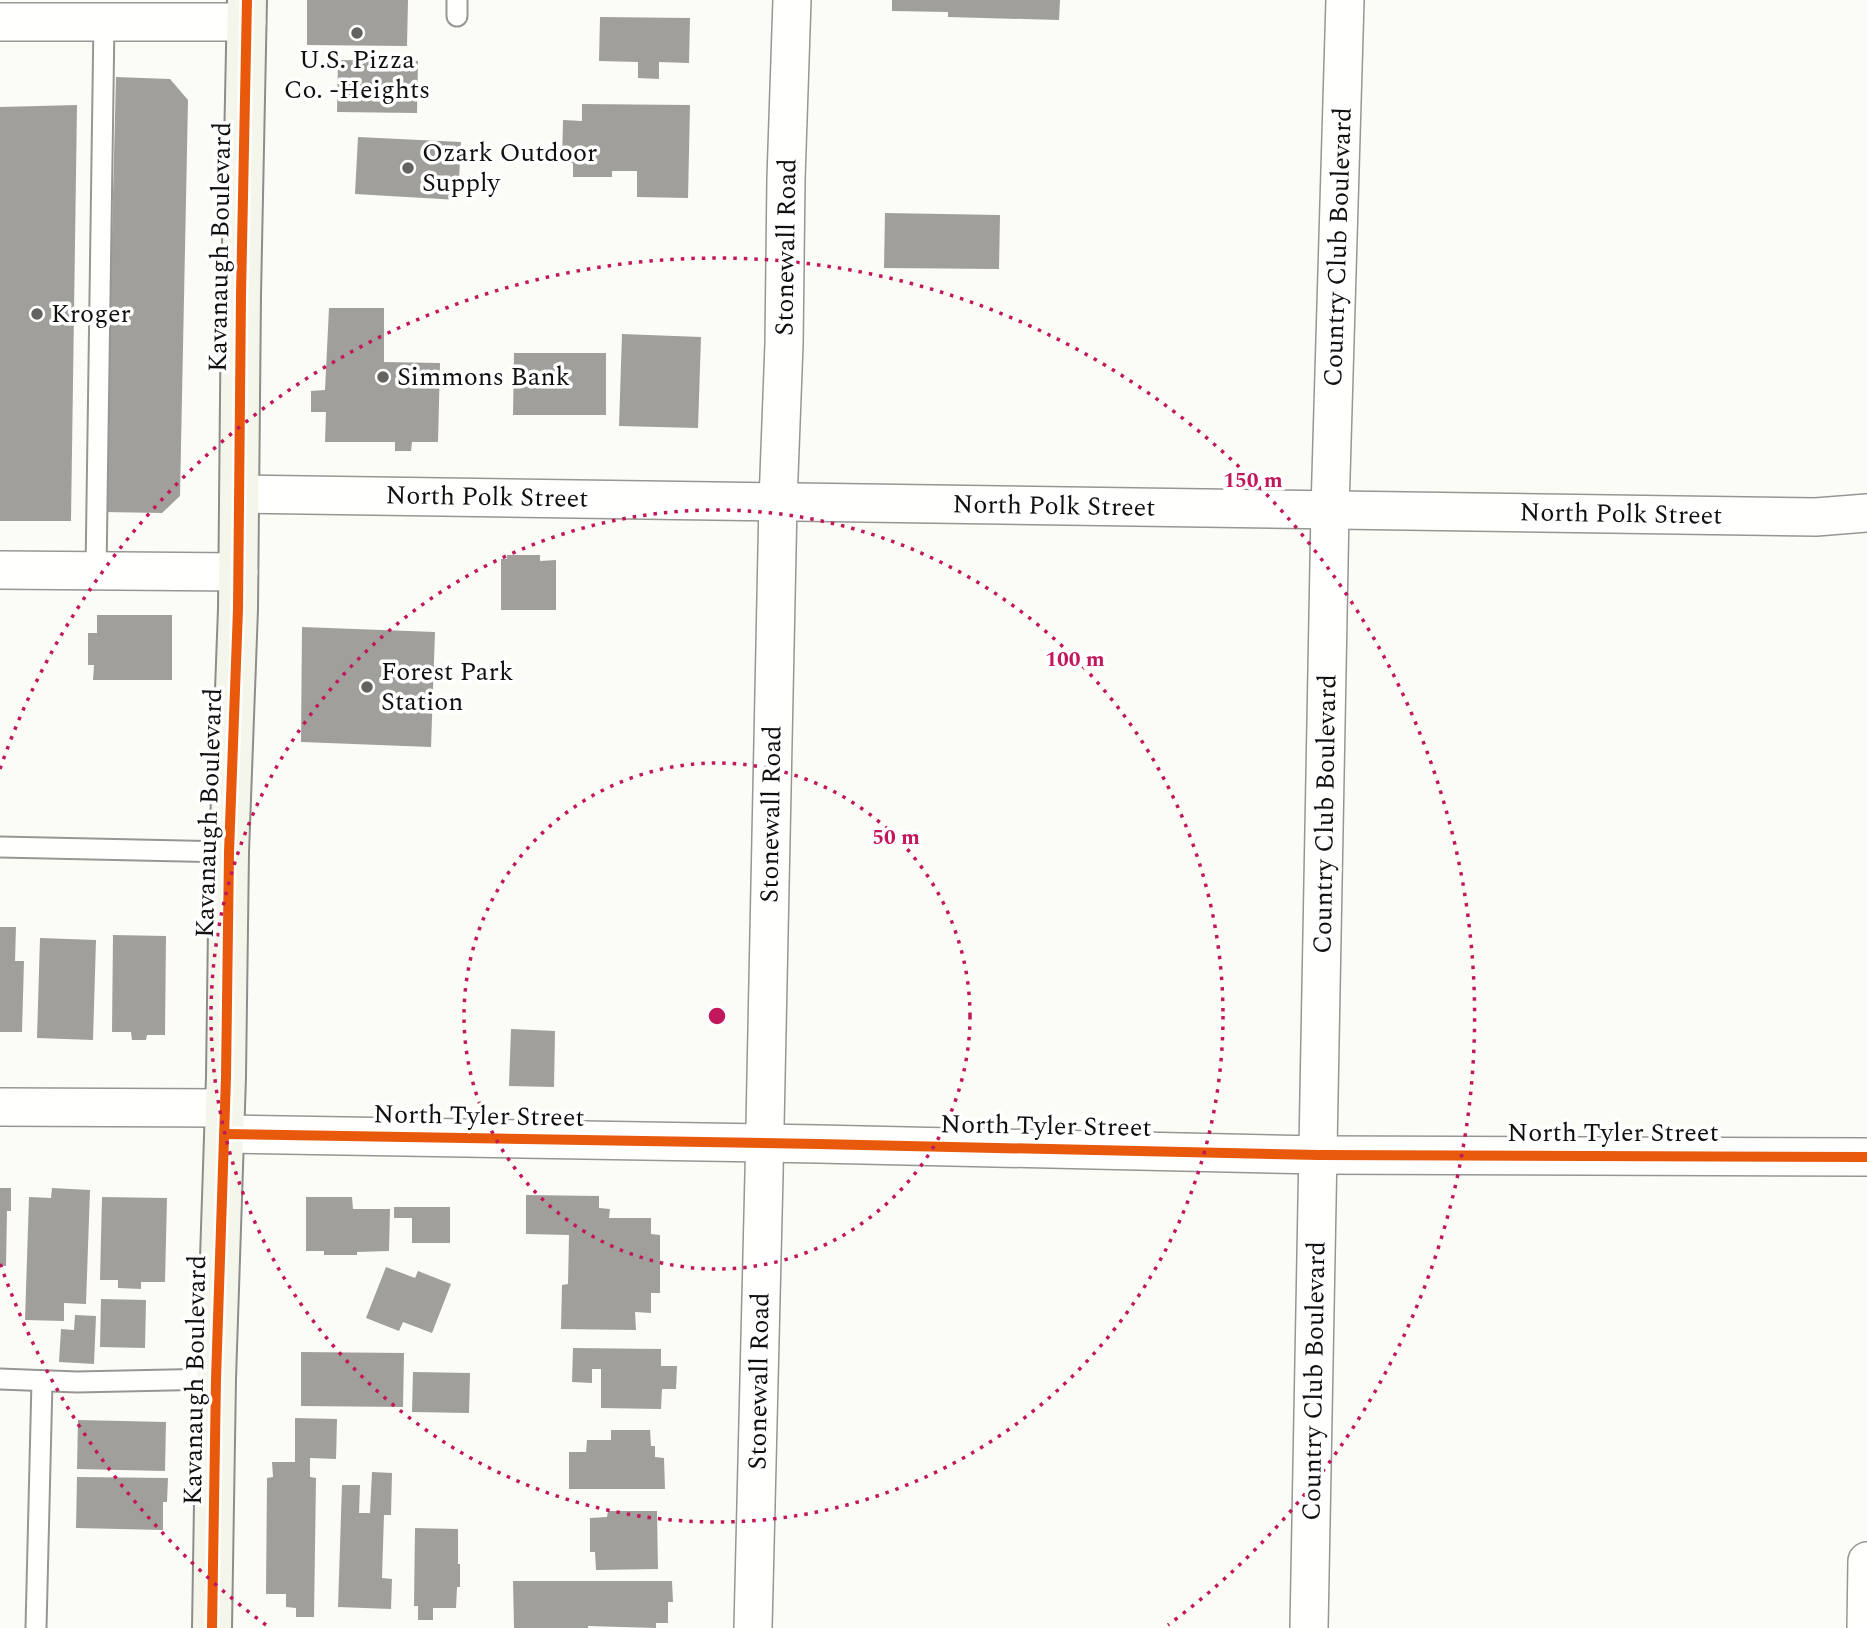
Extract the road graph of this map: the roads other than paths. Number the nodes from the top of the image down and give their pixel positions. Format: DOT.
graph roads {
  1 [pos="792,0"];
  2 [pos="1345,0"];
  3 [pos="247,11"];
  4 [pos="0,22"];
  5 [pos="104,22"];
  6 [pos="240,494"];
  7 [pos="778,502"];
  8 [pos="1331,510"];
  9 [pos="1867,513"];
  10 [pos="0,570"];
  11 [pos="96,571"];
  12 [pos="239,572"];
  13 [pos="0,847"];
  14 [pos="229,852"];
  15 [pos="0,1107"];
  16 [pos="225,1121"];
  17 [pos="764,1143"];
  18 [pos="1319,1155"];
  19 [pos="1867,1157"];
  20 [pos="0,1379"];
  21 [pos="216,1380"];
  22 [pos="42,1381"];
  23 [pos="1867,1561"];
  24 [pos="36,1628"];
  25 [pos="212,1628"];
  26 [pos="753,1628"];
  27 [pos="1309,1628"];
  28 [pos="1866,1628"];
  1 -- 7 [label="street, Stonewall Road"];
  2 -- 8 [label="street, Country Club Boulevard"];
  3 -- 5 [label="street"];
  3 -- 6 [label="street, Kavanaugh Boulevard"];
  4 -- 5 [label="street"];
  5 -- 11 [label="lane"];
  6 -- 7 [label="street, North Polk Street"];
  6 -- 12 [label="street, Kavanaugh Boulevard"];
  7 -- 8 [label="street, North Polk Street"];
  7 -- 17 [label="street, Stonewall Road"];
  8 -- 9 [label="street, North Polk Street"];
  8 -- 18 [label="street, Country Club Boulevard"];
  10 -- 11 [label="street"];
  11 -- 12 [label="street"];
  12 -- 14 [label="street, Kavanaugh Boulevard"];
  13 -- 14 [label="lane"];
  14 -- 16 [label="street, Kavanaugh Boulevard"];
  15 -- 16 [label="street, North Tyler Street"];
  16 -- 17 [label="street, North Tyler Street"];
  16 -- 21 [label="street, Kavanaugh Boulevard"];
  17 -- 18 [label="street, North Tyler Street"];
  17 -- 26 [label="street, Stonewall Road"];
  18 -- 19 [label="street, North Tyler Street"];
  18 -- 27 [label="street, Country Club Boulevard"];
  20 -- 22 [label="lane"];
  21 -- 22 [label="lane"];
  21 -- 25 [label="street, Kavanaugh Boulevard"];
  22 -- 24 [label="lane"];
  23 -- 28 [label="street"];
}
